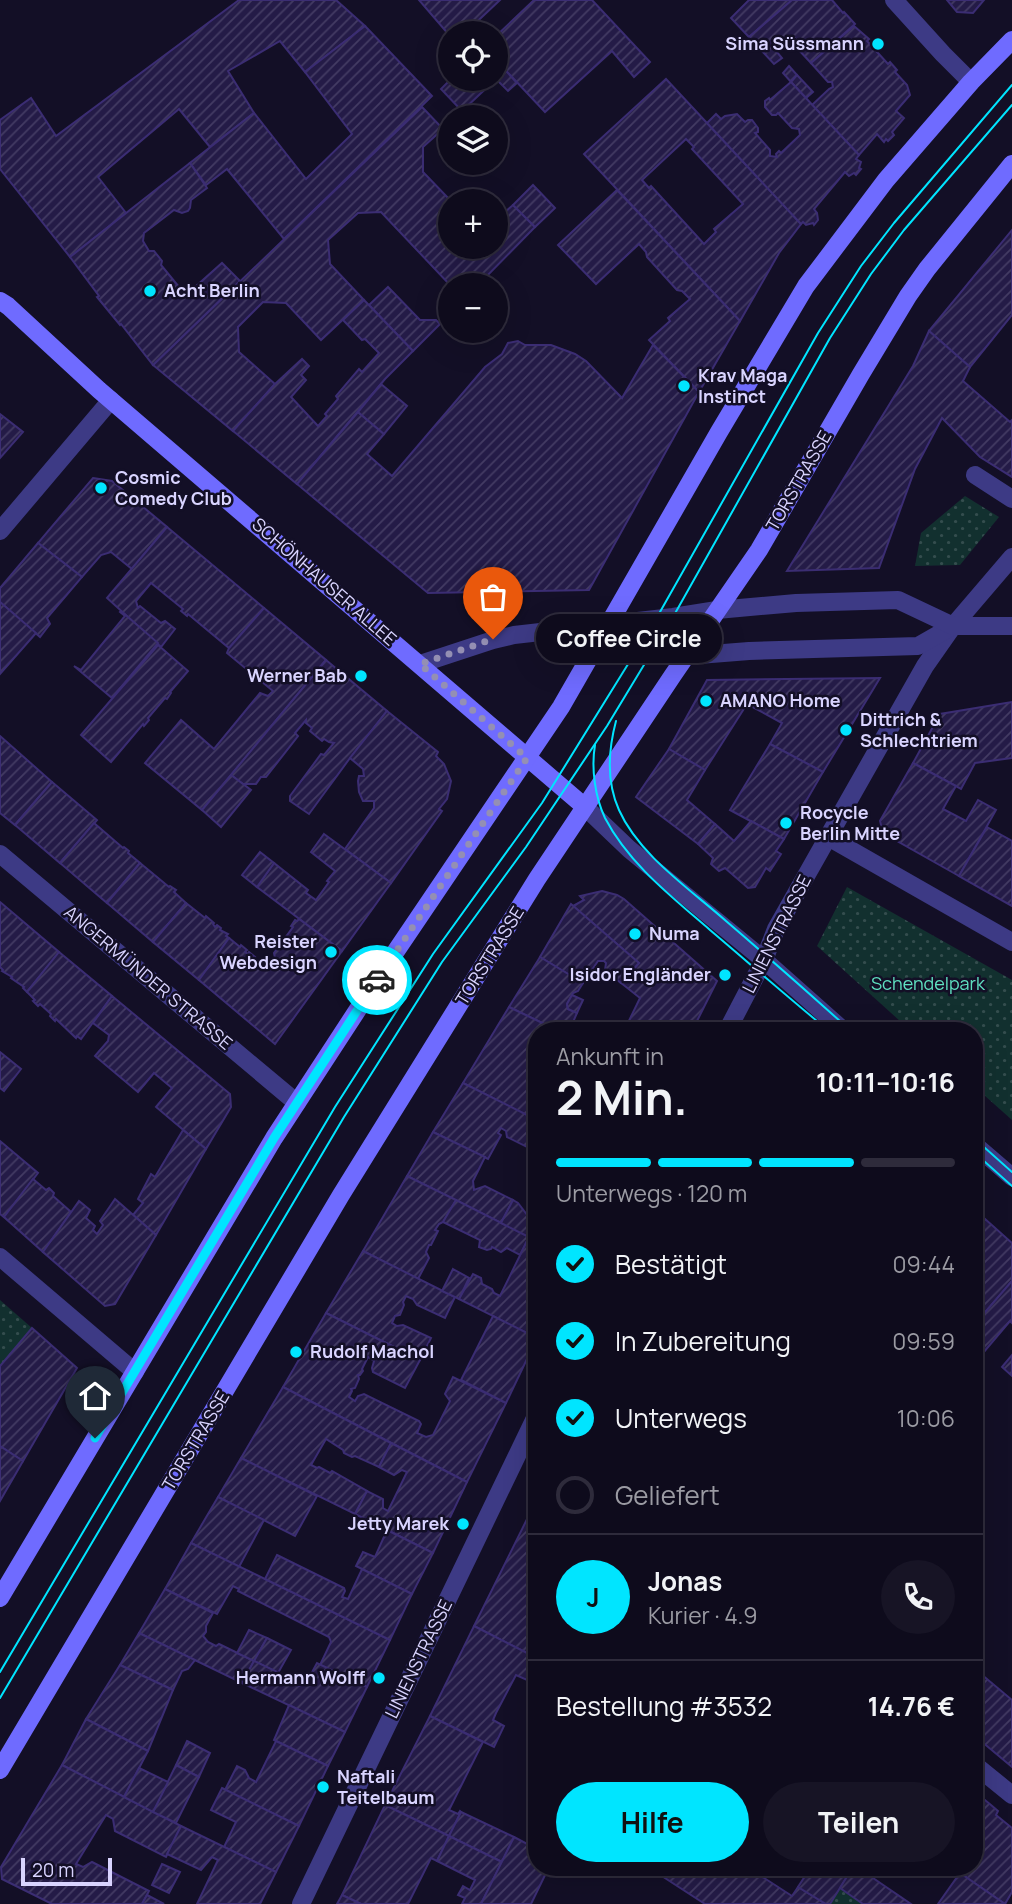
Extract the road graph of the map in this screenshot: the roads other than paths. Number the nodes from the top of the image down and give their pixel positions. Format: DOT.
graph roads {
  1 [pos="894,0"];
  2 [pos="1012,40"];
  3 [pos="971,82"];
  4 [pos="1012,163"];
  5 [pos="3,299"];
  6 [pos="111,400"];
  7 [pos="975,475"];
  8 [pos="1012,499"];
  9 [pos="0,531"];
  10 [pos="1012,557"];
  11 [pos="717,610"];
  12 [pos="610,624"];
  13 [pos="953,626"];
  14 [pos="1012,626"];
  15 [pos="686,656"];
  16 [pos="420,664"];
  17 [pos="527,758"];
  18 [pos="585,807"];
  19 [pos="828,837"];
  20 [pos="0,854"];
  21 [pos="1012,942"];
  22 [pos="764,960"];
  23 [pos="732,1022"];
  24 [pos="834,1022"];
  25 [pos="296,1102"];
  26 [pos="983,1152"];
  27 [pos="1012,1177"];
  28 [pos="0,1256"];
  29 [pos="135,1372"];
  30 [pos="528,1434"];
  31 [pos="0,1598"];
  32 [pos="0,1770"];
  33 [pos="983,1771"];
  34 [pos="1012,1795"];
  35 [pos="301,1904"];
  1 -- 3 [label="street"];
  2 -- 3 [label="main road"];
  3 -- 12 [label="main road"];
  4 -- 11 [label="main road, TORSTRASSE"];
  5 -- 6 [label="main road, SCHÖNHAUSER ALLEE"];
  6 -- 9 [label="street"];
  6 -- 16 [label="main road, SCHÖNHAUSER ALLEE"];
  7 -- 8 [label="street"];
  10 -- 13 [label="street, LINIENSTRASSE"];
  11 -- 12 [label="street"];
  11 -- 13 [label="street"];
  11 -- 15 [label="main road, TORSTRASSE"];
  12 -- 16 [label="street"];
  12 -- 17 [label="main road"];
  13 -- 14 [label="street"];
  13 -- 15 [label="street"];
  13 -- 19 [label="street, LINIENSTRASSE"];
  15 -- 18 [label="main road, TORSTRASSE"];
  16 -- 17 [label="main road, SCHÖNHAUSER ALLEE"];
  17 -- 18 [label="main road, SCHÖNHAUSER ALLEE"];
  17 -- 25 [label="main road"];
  18 -- 22 [label="street"];
  18 -- 32 [label="main road, TORSTRASSE"];
  19 -- 21 [label="street"];
  19 -- 22 [label="street, LINIENSTRASSE"];
  20 -- 25 [label="street, ANGERMÜNDER STRASSE"];
  22 -- 23 [label="street, LINIENSTRASSE"];
  22 -- 24 [label="street"];
  25 -- 29 [label="main road"];
  26 -- 27 [label="street"];
  28 -- 29 [label="street"];
  29 -- 31 [label="main road"];
  30 -- 35 [label="street, LINIENSTRASSE"];
  33 -- 34 [label="street"];
}
